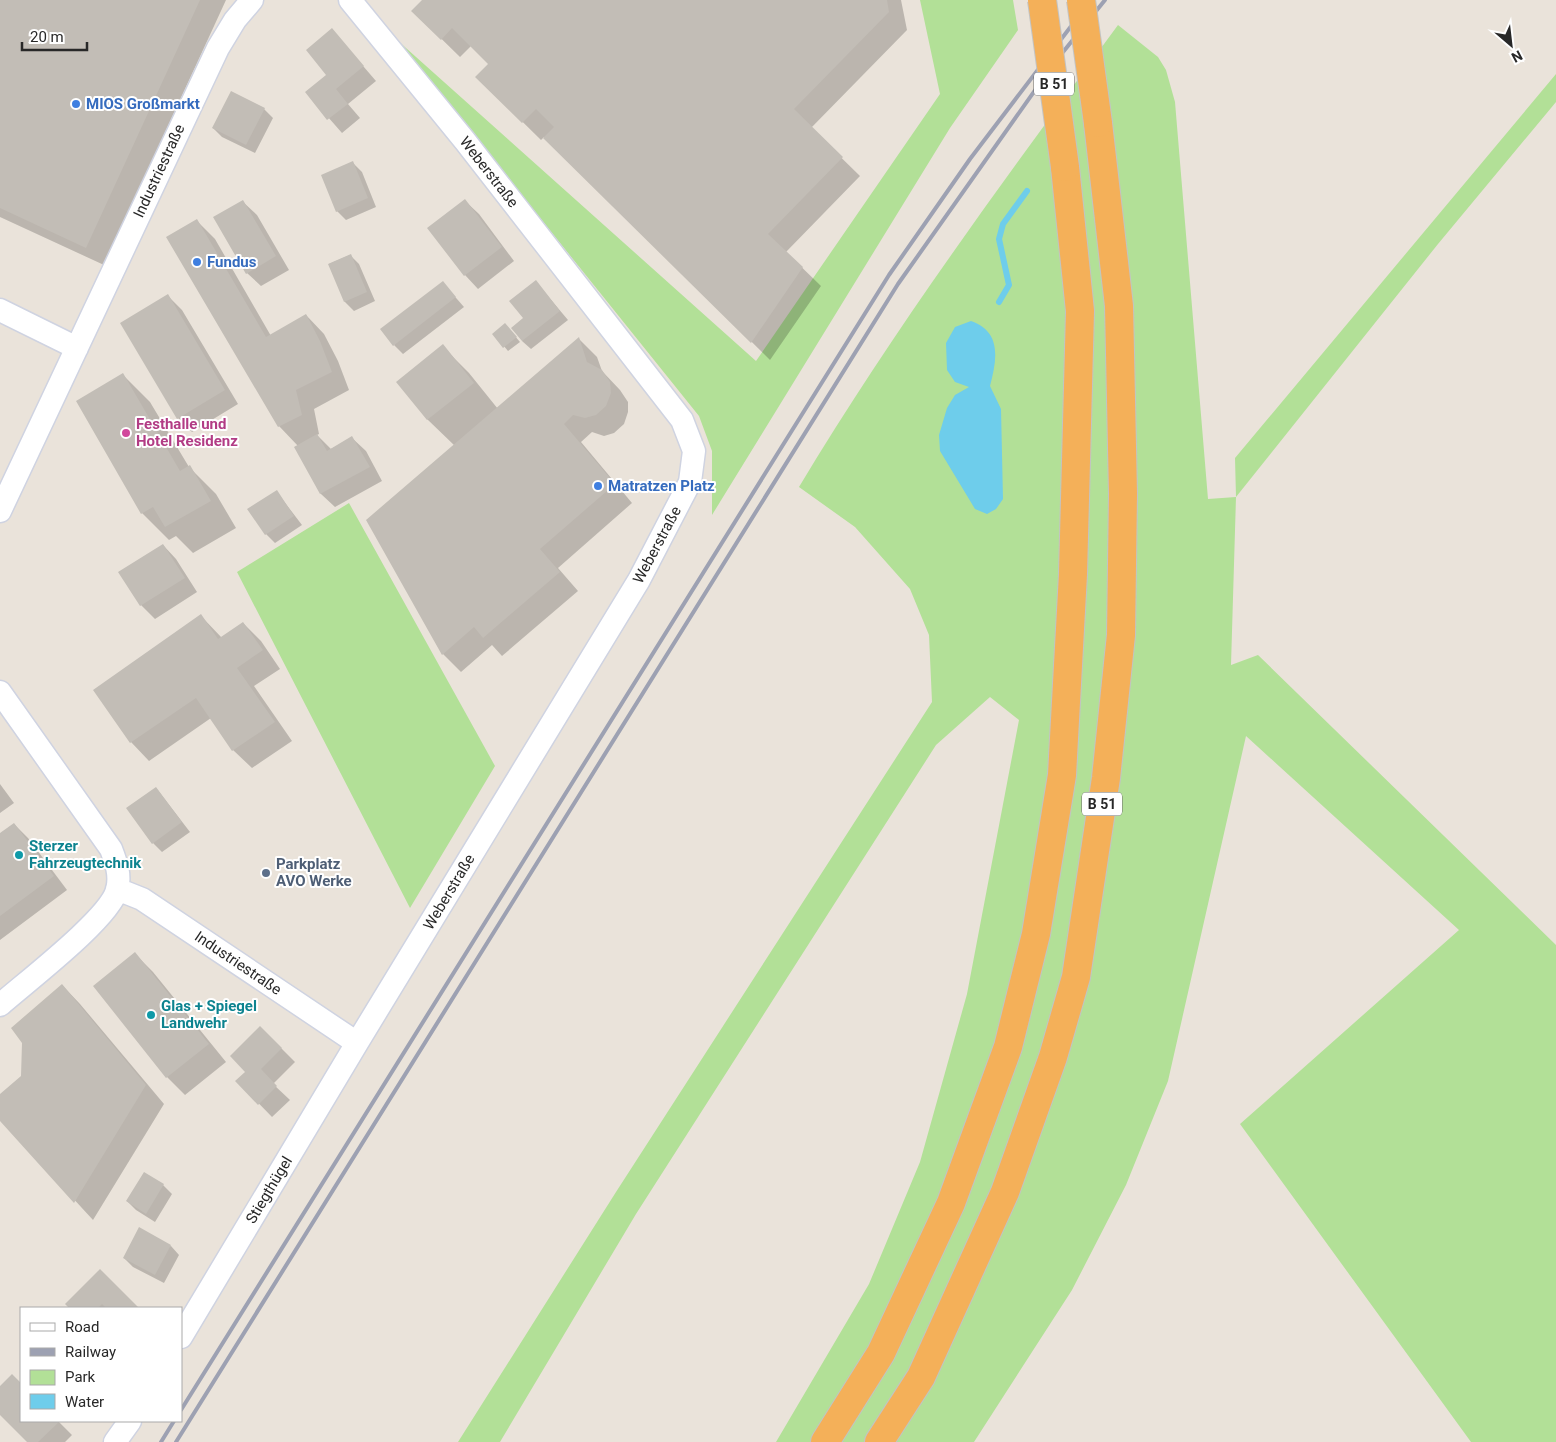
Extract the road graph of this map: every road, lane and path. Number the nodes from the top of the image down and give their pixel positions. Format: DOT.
graph roads {
  1 [pos="252,0"];
  2 [pos="350,0"];
  3 [pos="1042,0"];
  4 [pos="1081,0"];
  5 [pos="0,310"];
  6 [pos="76,348"];
  7 [pos="0,511"];
  8 [pos="0,692"];
  9 [pos="118,889"];
  10 [pos="0,1004"];
  11 [pos="357,1042"];
  12 [pos="182,1335"];
  13 [pos="129,1422"];
  14 [pos="115,1442"];
  15 [pos="824,1442"];
  16 [pos="878,1442"];
  1 -- 6 [label="street, Industriestraße"];
  2 -- 11 [label="street, Weberstraße"];
  3 -- 15 [label="highway, B 51, bridge"];
  4 -- 16 [label="highway, B 51, bridge"];
  5 -- 6 [label="street"];
  6 -- 7 [label="street, Industriestraße"];
  8 -- 9 [label="street"];
  9 -- 10 [label="street"];
  9 -- 11 [label="street, Industriestraße"];
  11 -- 12 [label="street, Stiegthügel"];
  13 -- 14 [label="street"];
}
